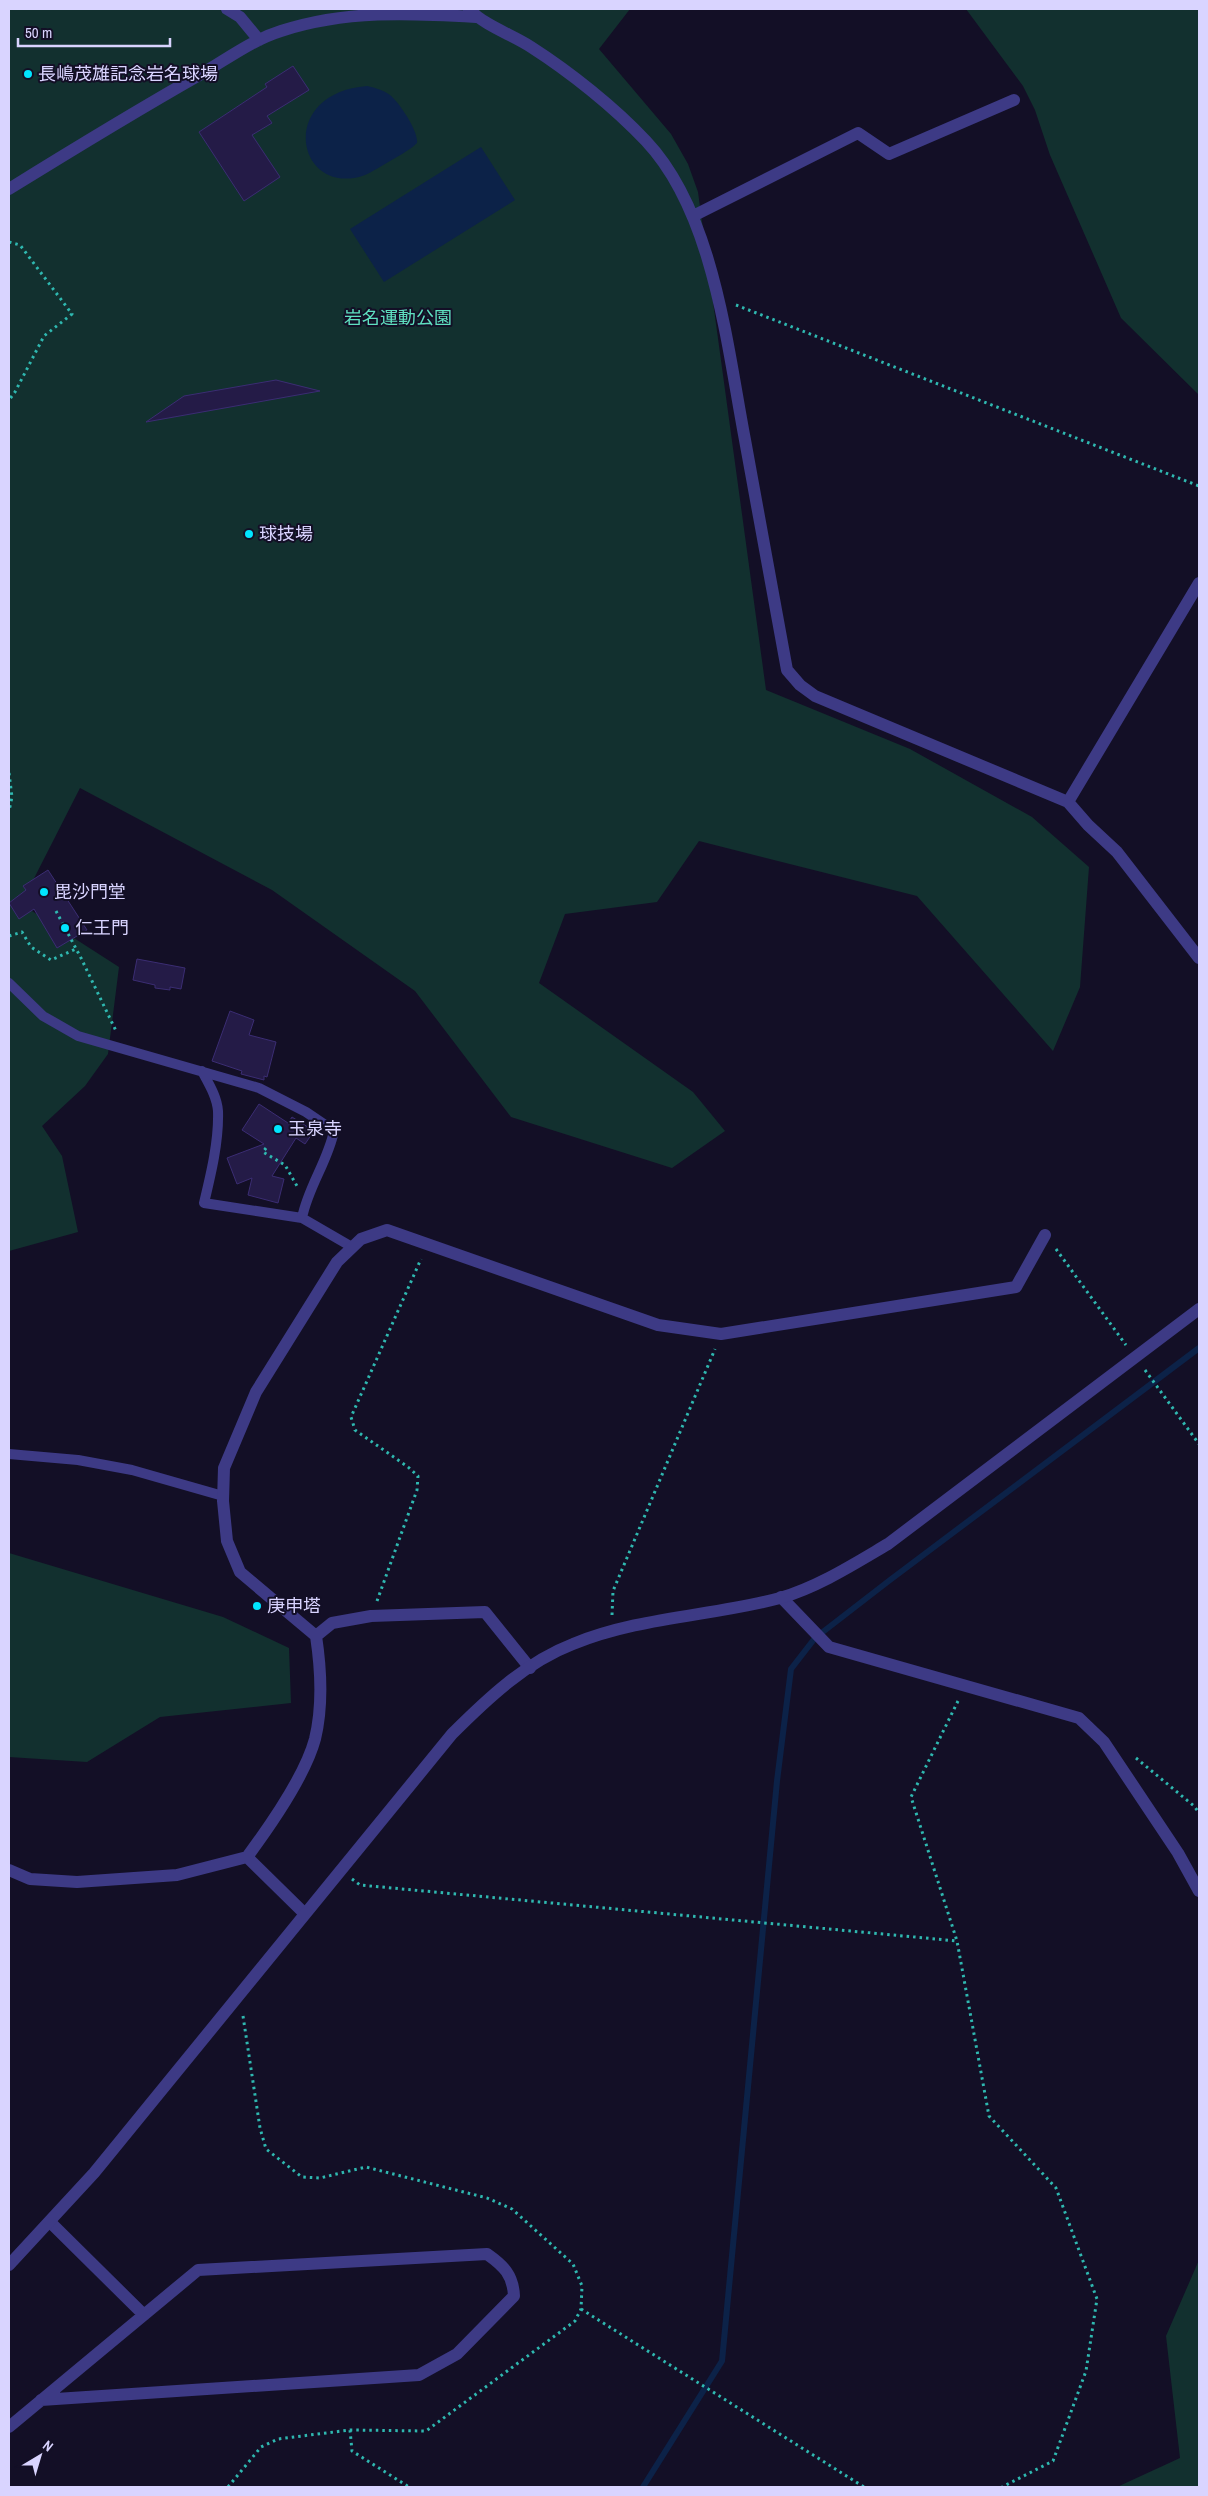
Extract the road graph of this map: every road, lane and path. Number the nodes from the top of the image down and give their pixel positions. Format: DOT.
graph roads {
  1 [pos="227,9"];
  2 [pos="472,13"];
  3 [pos="259,40"];
  4 [pos="1014,100"];
  5 [pos="9,189"];
  6 [pos="693,216"];
  7 [pos="9,242"];
  8 [pos="719,298"];
  9 [pos="9,400"];
  10 [pos="1199,486"];
  11 [pos="1199,583"];
  12 [pos="9,773"];
  13 [pos="1068,802"];
  14 [pos="9,812"];
  15 [pos="56,911"];
  16 [pos="9,936"];
  17 [pos="76,949"];
  18 [pos="1199,958"];
  19 [pos="9,984"];
  20 [pos="104,1007"];
  21 [pos="202,1072"];
  22 [pos="266,1148"];
  23 [pos="306,1200"];
  24 [pos="302,1218"];
  25 [pos="1045,1234"];
  26 [pos="427,1245"];
  27 [pos="352,1247"];
  28 [pos="1199,1309"];
  29 [pos="721,1334"];
  30 [pos="1135,1357"];
  31 [pos="1199,1444"];
  32 [pos="9,1454"];
  33 [pos="223,1496"];
  34 [pos="781,1597"];
  35 [pos="371,1616"];
  36 [pos="613,1630"];
  37 [pos="316,1636"];
  38 [pos="530,1668"];
  39 [pos="968,1686"];
  40 [pos="1128,1753"];
  41 [pos="1199,1814"];
  42 [pos="247,1857"];
  43 [pos="9,1870"];
  44 [pos="339,1870"];
  45 [pos="1199,1891"];
  46 [pos="304,1913"];
  47 [pos="957,1941"];
  48 [pos="50,2222"];
  49 [pos="9,2265"];
  50 [pos="581,2309"];
  51 [pos="144,2315"];
  52 [pos="42,2400"];
  53 [pos="9,2427"];
  54 [pos="350,2430"];
  55 [pos="409,2487"];
  56 [pos="864,2487"];
  57 [pos="1002,2487"];
  1 -- 3 [label="street"];
  2 -- 3 [label="street"];
  2 -- 6 [label="street"];
  3 -- 5 [label="street"];
  4 -- 6 [label="street"];
  6 -- 8 [label="street"];
  7 -- 9 [label="path"];
  8 -- 10 [label="path"];
  8 -- 13 [label="street"];
  11 -- 13 [label="street"];
  12 -- 14 [label="path"];
  13 -- 18 [label="street"];
  15 -- 17 [label="path"];
  16 -- 17 [label="path"];
  17 -- 20 [label="path"];
  19 -- 21 [label="lane"];
  21 -- 23 [label="lane"];
  21 -- 24 [label="lane"];
  22 -- 23 [label="path"];
  23 -- 24 [label="lane"];
  24 -- 27 [label="lane"];
  25 -- 29 [label="street"];
  25 -- 30 [label="path"];
  26 -- 27 [label="street"];
  26 -- 29 [label="street"];
  26 -- 35 [label="path"];
  27 -- 33 [label="street"];
  28 -- 30 [label="street"];
  29 -- 36 [label="path"];
  30 -- 31 [label="path"];
  30 -- 34 [label="street"];
  32 -- 33 [label="lane"];
  33 -- 37 [label="street"];
  34 -- 36 [label="street"];
  34 -- 39 [label="street"];
  35 -- 37 [label="street"];
  35 -- 38 [label="street"];
  36 -- 38 [label="street"];
  37 -- 42 [label="street"];
  38 -- 44 [label="street"];
  39 -- 45 [label="street"];
  39 -- 47 [label="path"];
  40 -- 41 [label="path"];
  42 -- 43 [label="street"];
  42 -- 46 [label="street"];
  44 -- 46 [label="street"];
  44 -- 47 [label="path"];
  46 -- 48 [label="street"];
  47 -- 57 [label="path"];
  48 -- 49 [label="street"];
  48 -- 51 [label="street"];
  50 -- 56 [label="path"];
  51 -- 52 [label="street"];
  51 -- 52 [label="street"];
  52 -- 53 [label="street"];
  54 -- 55 [label="path"];
}
